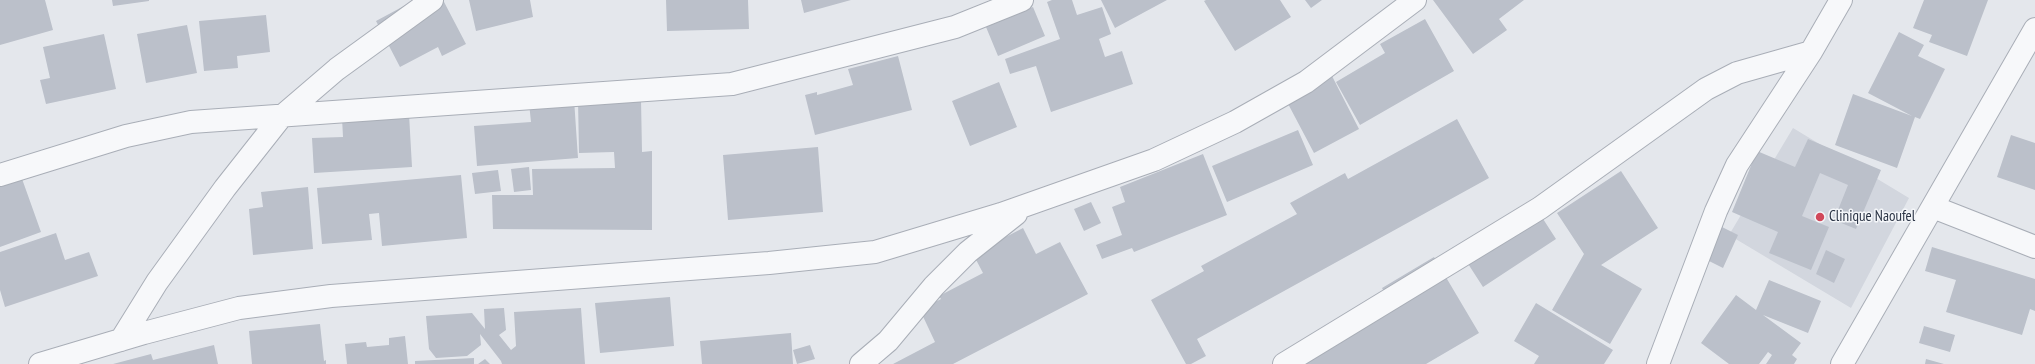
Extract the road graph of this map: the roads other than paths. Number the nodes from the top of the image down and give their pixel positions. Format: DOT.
graph roads {
  1 [pos="432,0"];
  2 [pos="1022,0"];
  3 [pos="1415,0"];
  4 [pos="1841,0"];
  5 [pos="2035,29"];
  6 [pos="1811,52"];
  7 [pos="281,117"];
  8 [pos="0,175"];
  9 [pos="1028,205"];
  10 [pos="1932,207"];
  11 [pos="2035,247"];
  12 [pos="121,340"];
  13 [pos="40,364"];
  14 [pos="861,364"];
  15 [pos="1284,364"];
  16 [pos="1658,364"];
  17 [pos="1842,364"];
  1 -- 7 [label="street"];
  2 -- 7 [label="street"];
  3 -- 9 [label="street"];
  4 -- 6 [label="street"];
  5 -- 10 [label="street"];
  6 -- 15 [label="street"];
  6 -- 16 [label="street"];
  7 -- 8 [label="street"];
  7 -- 12 [label="street"];
  9 -- 12 [label="street"];
  9 -- 14 [label="street"];
  10 -- 11 [label="street"];
  10 -- 17 [label="street"];
  12 -- 13 [label="street"];
}
